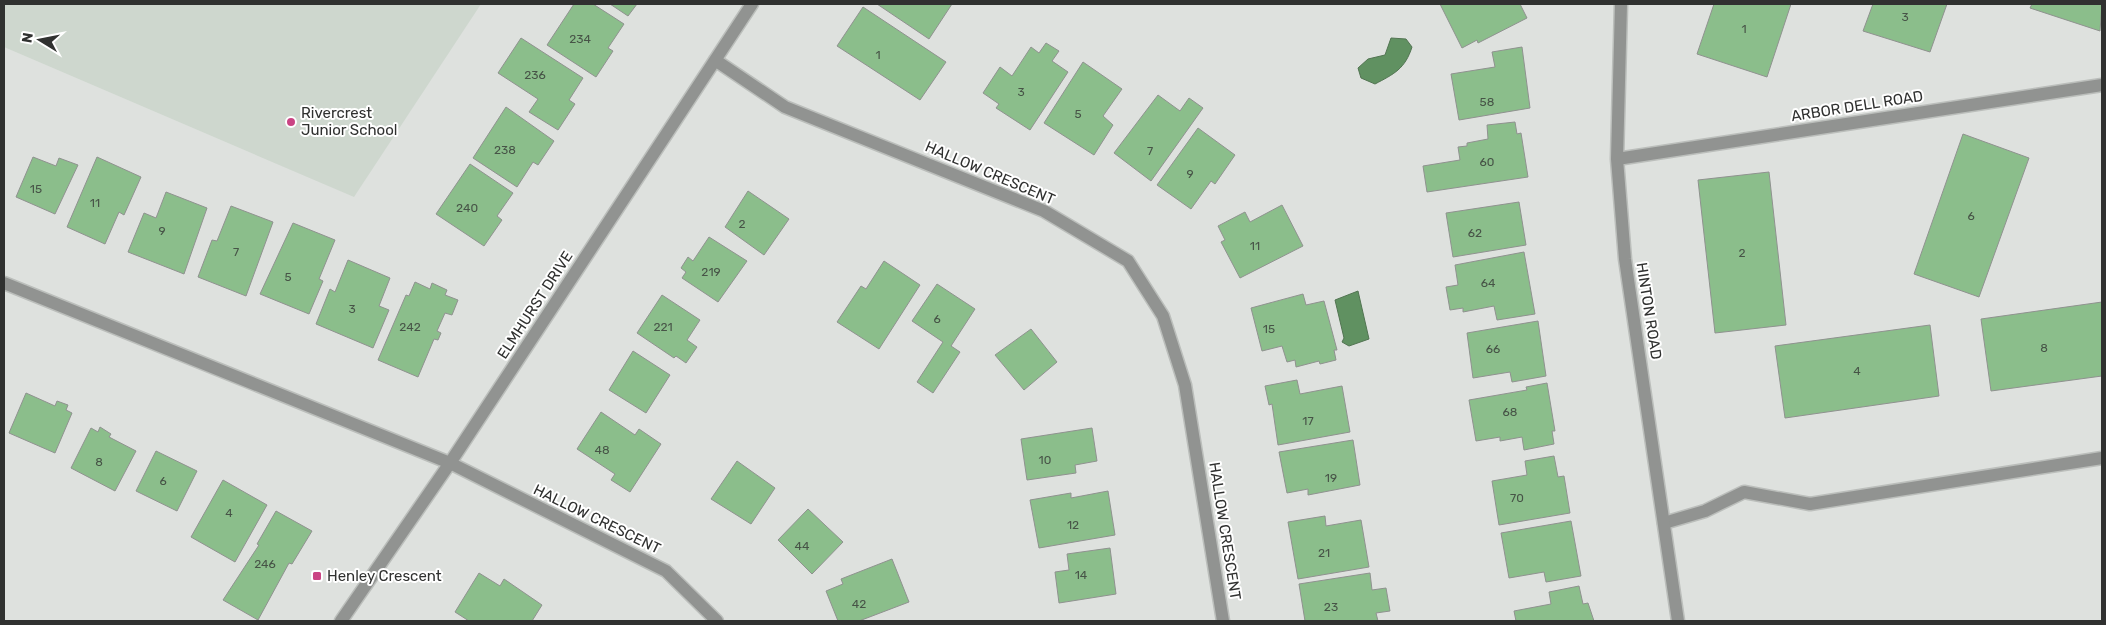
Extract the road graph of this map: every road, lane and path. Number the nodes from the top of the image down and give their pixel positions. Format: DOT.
graph roads {
  1 [pos="752,4"];
  2 [pos="1621,4"];
  3 [pos="715,60"];
  4 [pos="2102,85"];
  5 [pos="1617,159"];
  6 [pos="4,284"];
  7 [pos="2102,458"];
  8 [pos="450,464"];
  9 [pos="1664,523"];
  10 [pos="341,621"];
  11 [pos="717,621"];
  12 [pos="1224,621"];
  13 [pos="1678,621"];
  1 -- 3 [label="street, ELMHURST DRIVE"];
  2 -- 5 [label="street, HINTON ROAD"];
  3 -- 8 [label="street, ELMHURST DRIVE"];
  3 -- 12 [label="street, HALLOW CRESCENT"];
  4 -- 5 [label="street, ARBOR DELL ROAD"];
  5 -- 9 [label="street, HINTON ROAD"];
  6 -- 8 [label="street"];
  7 -- 9 [label="street"];
  8 -- 10 [label="street, ELMHURST DRIVE"];
  8 -- 11 [label="street, HALLOW CRESCENT"];
  9 -- 13 [label="street, HINTON ROAD"];
}
